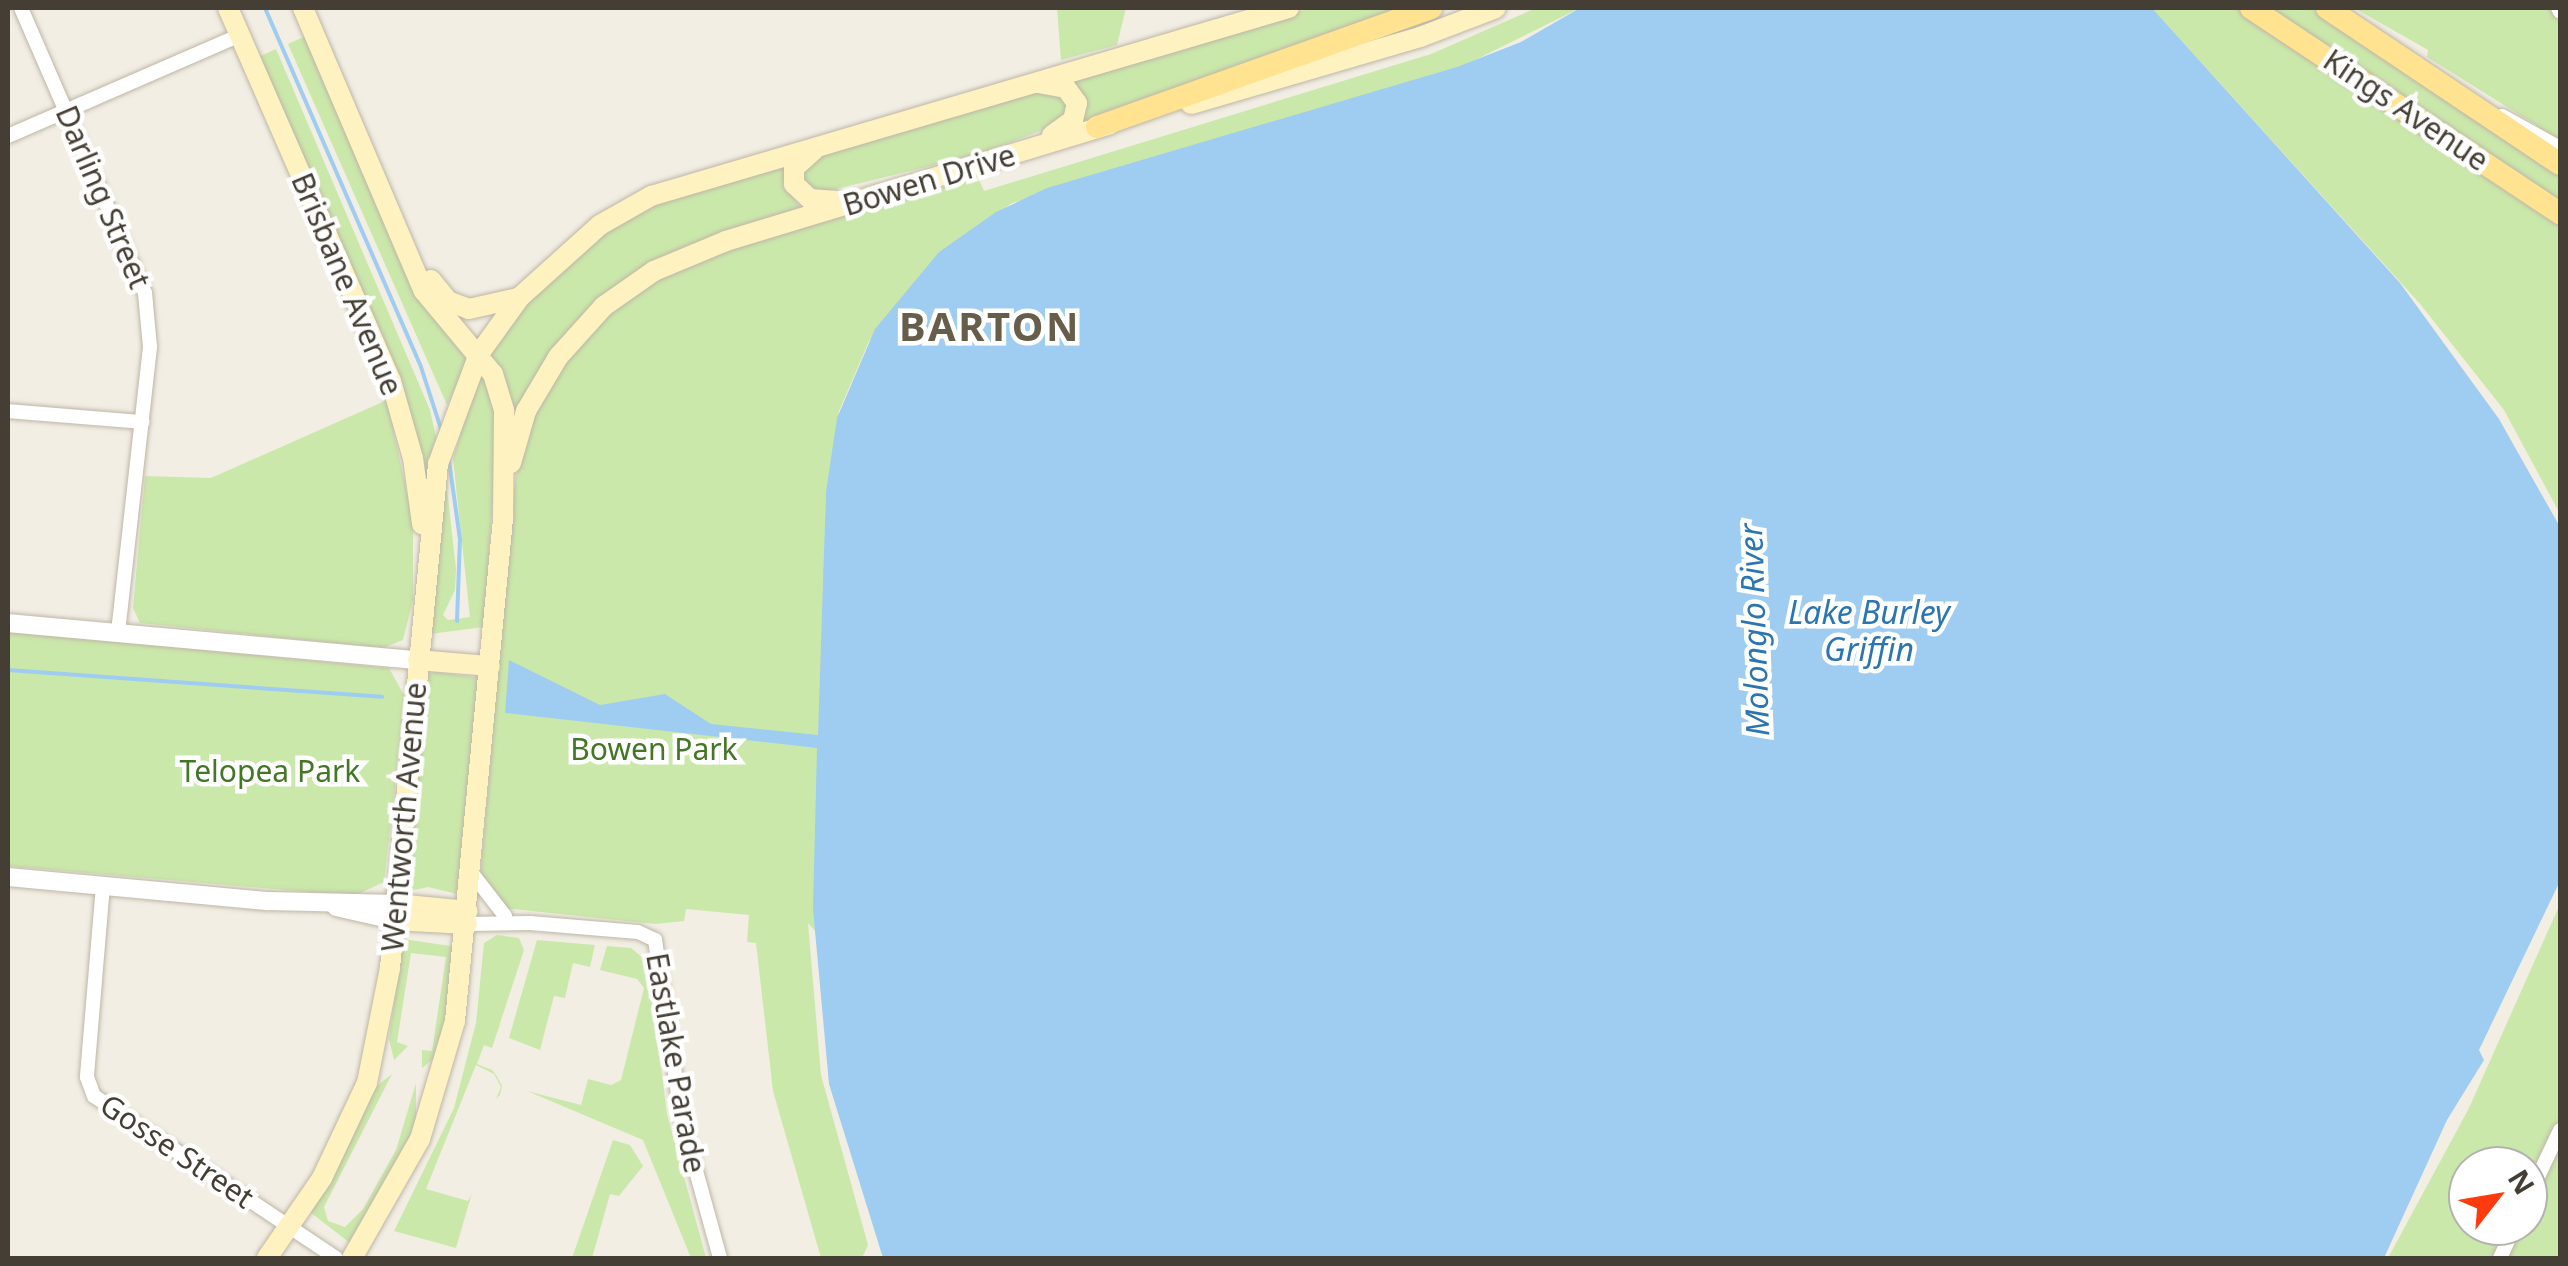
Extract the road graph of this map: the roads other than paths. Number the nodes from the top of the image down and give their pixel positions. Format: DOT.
graph roads {
  1 [pos="21,8"];
  2 [pos="228,8"];
  3 [pos="304,8"];
  4 [pos="1289,8"];
  5 [pos="1430,8"];
  6 [pos="1496,8"];
  7 [pos="2251,8"];
  8 [pos="2327,8"];
  9 [pos="240,35"];
  10 [pos="1032,83"];
  11 [pos="2478,109"];
  12 [pos="66,111"];
  13 [pos="1097,127"];
  14 [pos="8,136"];
  15 [pos="826,142"];
  16 [pos="2560,148"];
  17 [pos="1025,151"];
  18 [pos="2560,164"];
  19 [pos="854,202"];
  20 [pos="2560,213"];
  21 [pos="412,254"];
  22 [pos="520,297"];
  23 [pos="479,354"];
  24 [pos="8,410"];
  25 [pos="143,422"];
  26 [pos="503,519"];
  27 [pos="427,571"];
  28 [pos="8,623"];
  29 [pos="118,633"];
  30 [pos="418,660"];
  31 [pos="490,666"];
  32 [pos="471,872"];
  33 [pos="399,873"];
  34 [pos="8,876"];
  35 [pos="103,886"];
  36 [pos="359,902"];
  37 [pos="331,906"];
  38 [pos="395,912"];
  39 [pos="505,916"];
  40 [pos="467,918"];
  41 [pos="520,922"];
  42 [pos="2560,1130"];
  43 [pos="2548,1156"];
  44 [pos="288,1227"];
  45 [pos="268,1258"];
  46 [pos="336,1258"];
  47 [pos="352,1258"];
  48 [pos="720,1258"];
  1 -- 12 [label="street, Darling Street"];
  2 -- 9 [label="main road, Brisbane Avenue"];
  3 -- 21 [label="main road"];
  4 -- 10 [label="main road"];
  5 -- 13 [label="main road"];
  6 -- 13 [label="main road, Bowen Drive"];
  7 -- 20 [label="main road, Kings Avenue"];
  8 -- 11 [label="main road, Kings Avenue"];
  9 -- 12 [label="street"];
  9 -- 27 [label="main road, Brisbane Avenue"];
  10 -- 15 [label="main road"];
  10 -- 17 [label="main road"];
  11 -- 16 [label="street"];
  11 -- 18 [label="main road, Kings Avenue"];
  12 -- 14 [label="street"];
  12 -- 25 [label="street, Darling Street"];
  13 -- 17 [label="main road, Bowen Drive"];
  15 -- 19 [label="main road"];
  15 -- 22 [label="main road"];
  17 -- 19 [label="main road, Bowen Drive"];
  19 -- 26 [label="main road, Bowen Drive"];
  21 -- 22 [label="main road"];
  21 -- 23 [label="main road"];
  22 -- 23 [label="main road"];
  23 -- 26 [label="main road"];
  23 -- 27 [label="main road, Wentworth Avenue"];
  24 -- 25 [label="street"];
  25 -- 29 [label="street, Darling Street"];
  26 -- 31 [label="main road"];
  27 -- 30 [label="main road, Wentworth Avenue"];
  28 -- 29 [label="street"];
  29 -- 30 [label="street"];
  30 -- 31 [label="main road"];
  30 -- 33 [label="main road, Wentworth Avenue"];
  31 -- 32 [label="main road"];
  32 -- 39 [label="street, Eastlake Parade"];
  32 -- 40 [label="main road"];
  33 -- 36 [label="street"];
  33 -- 38 [label="main road, Wentworth Avenue"];
  34 -- 35 [label="street"];
  35 -- 37 [label="street"];
  35 -- 44 [label="street, Gosse Street"];
  36 -- 37 [label="street"];
  36 -- 38 [label="street"];
  37 -- 38 [label="street"];
  38 -- 40 [label="main road, Eastlake Parade"];
  38 -- 44 [label="main road, Wentworth Avenue"];
  39 -- 40 [label="street, Eastlake Parade"];
  39 -- 41 [label="street, Eastlake Parade"];
  40 -- 41 [label="street, Eastlake Parade"];
  40 -- 47 [label="main road"];
  41 -- 48 [label="street, Eastlake Parade"];
  42 -- 43 [label="street"];
  44 -- 45 [label="main road, Wentworth Avenue"];
  44 -- 46 [label="street, Gosse Street"];
}
